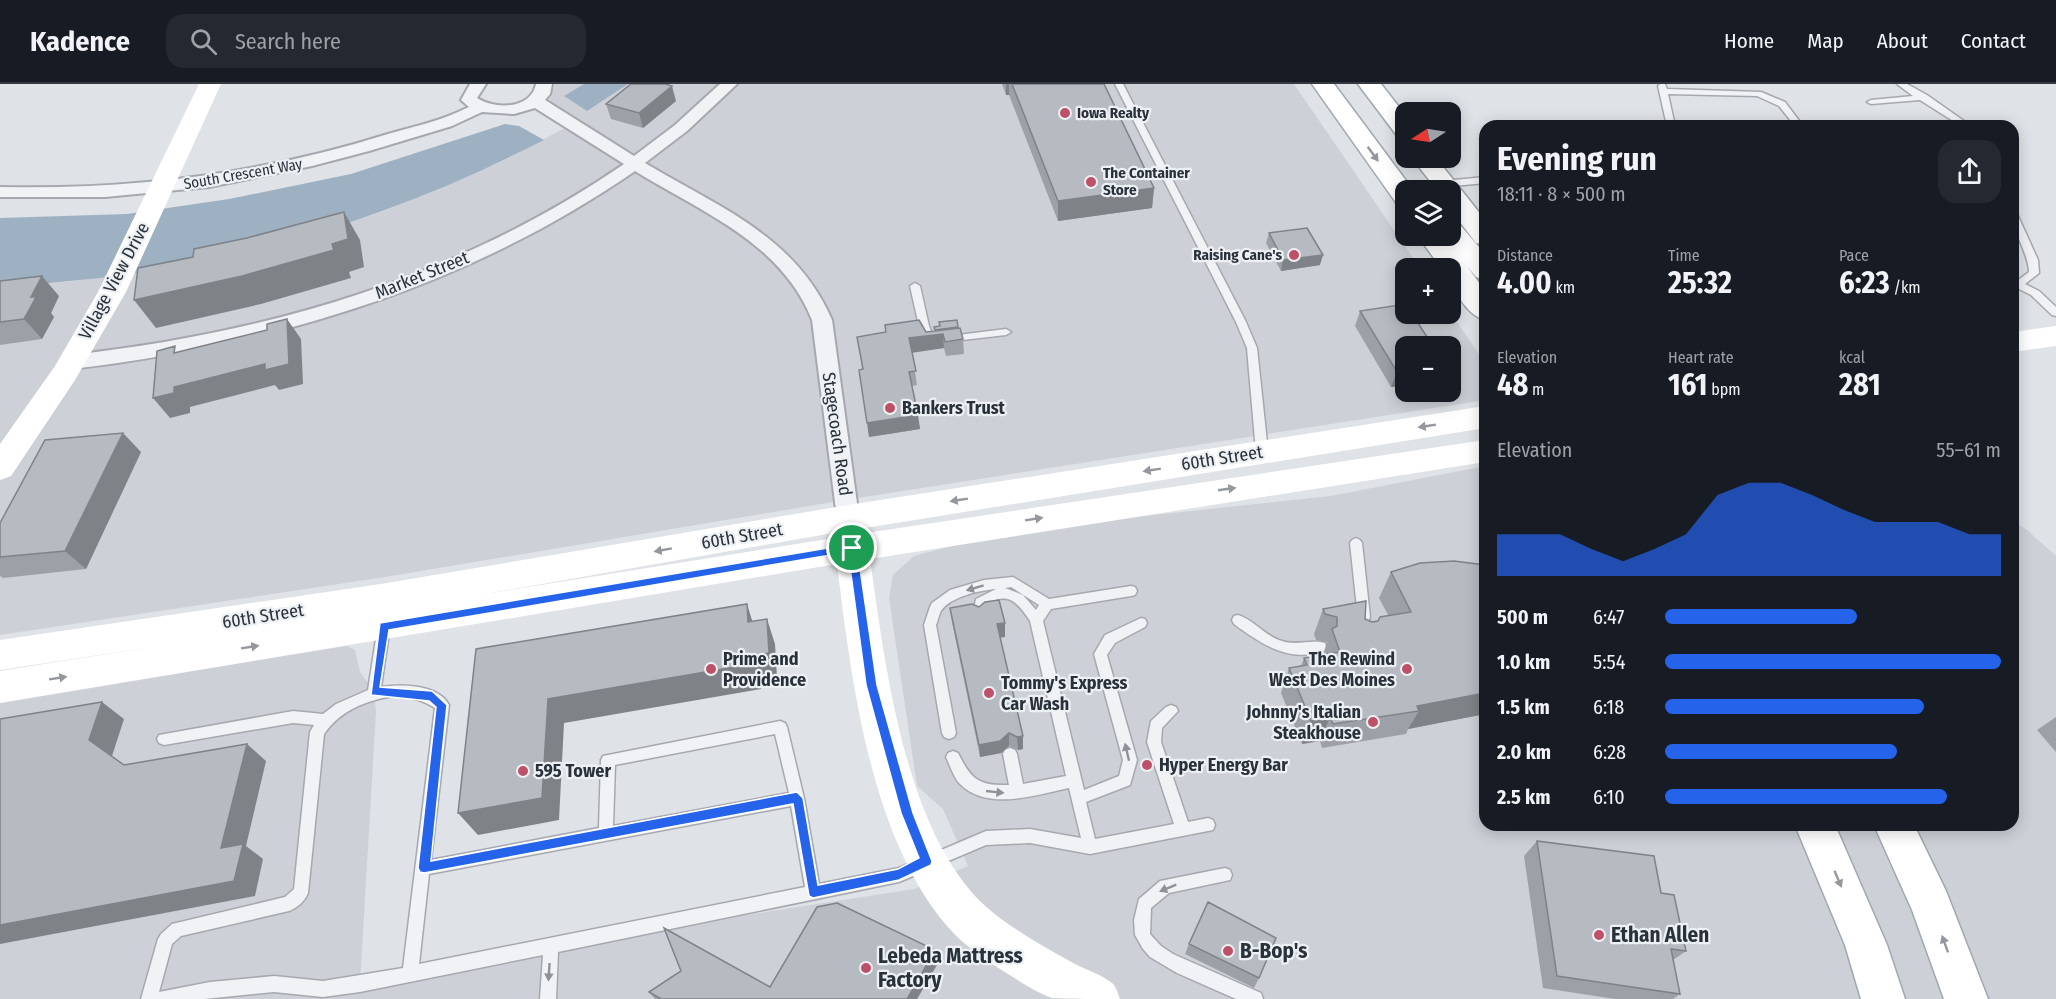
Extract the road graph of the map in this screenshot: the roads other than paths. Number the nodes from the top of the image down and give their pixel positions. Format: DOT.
graph roads {
  1 [pos="210,84"];
  2 [pos="478,84"];
  3 [pos="544,84"];
  4 [pos="729,84"];
  5 [pos="1119,84"];
  6 [pos="1323,84"];
  7 [pos="1369,84"];
  8 [pos="1901,84"];
  9 [pos="1663,88"];
  10 [pos="1925,97"];
  11 [pos="535,101"];
  12 [pos="1871,102"];
  13 [pos="477,108"];
  14 [pos="1395,118"];
  15 [pos="1670,120"];
  16 [pos="1794,120"];
  17 [pos="1958,120"];
  18 [pos="634,162"];
  19 [pos="1432,168"];
  20 [pos="1441,180"];
  21 [pos="1479,181"];
  22 [pos="1395,182"];
  23 [pos="1461,186"];
  24 [pos="0,192"];
  25 [pos="159,195"];
  26 [pos="1461,206"];
  27 [pos="1479,229"];
  28 [pos="2019,229"];
  29 [pos="1461,244"];
  30 [pos="1438,246"];
  31 [pos="1479,264"];
  32 [pos="2019,281"];
  33 [pos="2019,285"];
  34 [pos="915,286"];
  35 [pos="1479,303"];
  36 [pos="2056,313"];
  37 [pos="1006,332"];
  38 [pos="2056,336"];
  39 [pos="2019,341"];
  40 [pos="71,362"];
  41 [pos="1479,418"];
  42 [pos="1262,452"];
  43 [pos="1479,452"];
  44 [pos="4,456"];
  45 [pos="850,533"];
  46 [pos="1356,543"];
  47 [pos="1131,591"];
  48 [pos="1047,604"];
  49 [pos="979,614"];
  50 [pos="1238,620"];
  51 [pos="1036,621"];
  52 [pos="1142,622"];
  53 [pos="384,626"];
  54 [pos="1363,633"];
  55 [pos="1320,647"];
  56 [pos="0,656"];
  57 [pos="0,687"];
  58 [pos="374,691"];
  59 [pos="1171,711"];
  60 [pos="323,720"];
  61 [pos="949,733"];
  62 [pos="164,739"];
  63 [pos="1010,754"];
  64 [pos="953,757"];
  65 [pos="1073,781"];
  66 [pos="1017,791"];
  67 [pos="797,798"];
  68 [pos="1078,799"];
  69 [pos="1208,825"];
  70 [pos="1183,829"];
  71 [pos="1818,831"];
  72 [pos="1897,831"];
  73 [pos="606,832"];
  74 [pos="1090,847"];
  75 [pos="926,861"];
  76 [pos="424,868"];
  77 [pos="1225,875"];
  78 [pos="813,892"];
  79 [pos="551,945"];
  80 [pos="410,974"];
  81 [pos="148,999"];
  82 [pos="161,999"];
  83 [pos="548,999"];
  84 [pos="1098,999"];
  85 [pos="1255,999"];
  86 [pos="1883,999"];
  87 [pos="1966,999"];
  1 -- 25 [label="street, Village View Drive"];
  2 -- 13 [label="street"];
  3 -- 11 [label="street"];
  4 -- 18 [label="street, Market Street"];
  5 -- 42 [label="lane"];
  6 -- 22 [label="street, one-way"];
  7 -- 14 [label="street"];
  8 -- 10 [label="lane"];
  9 -- 15 [label="lane"];
  9 -- 16 [label="lane"];
  10 -- 12 [label="lane"];
  10 -- 17 [label="lane"];
  11 -- 13 [label="street"];
  11 -- 18 [label="street, Stagecoach Road"];
  13 -- 25 [label="street, South Crescent Way"];
  18 -- 40 [label="street, Market Street"];
  18 -- 45 [label="street, Stagecoach Road"];
  19 -- 20 [label="street"];
  21 -- 23 [label="lane"];
  24 -- 25 [label="street, South Crescent Way"];
  25 -- 40 [label="street, Village View Drive"];
  26 -- 27 [label="street"];
  28 -- 32 [label="lane"];
  29 -- 31 [label="street"];
  30 -- 35 [label="street"];
  33 -- 36 [label="lane"];
  34 -- 37 [label="lane"];
  38 -- 39 [label="street"];
  40 -- 44 [label="street, Village View Drive"];
  41 -- 42 [label="street, 60th Street, one-way"];
  42 -- 45 [label="street, 60th Street, one-way"];
  45 -- 43 [label="street, 60th Street, one-way"];
  45 -- 53 [label="street, 60th Street"];
  45 -- 56 [label="street, 60th Street, one-way"];
  45 -- 75 [label="street, Stagecoach Road"];
  46 -- 54 [label="lane"];
  47 -- 48 [label="lane"];
  48 -- 51 [label="lane"];
  48 -- 61 [label="lane, one-way"];
  49 -- 51 [label="lane"];
  50 -- 55 [label="lane"];
  51 -- 65 [label="lane"];
  68 -- 52 [label="lane, one-way"];
  57 -- 53 [label="street, 60th Street, one-way"];
  53 -- 58 [label="lane"];
  58 -- 60 [label="lane"];
  58 -- 76 [label="lane"];
  59 -- 70 [label="lane"];
  60 -- 62 [label="lane"];
  60 -- 81 [label="lane"];
  63 -- 66 [label="lane"];
  64 -- 66 [label="lane, one-way"];
  65 -- 66 [label="lane"];
  65 -- 68 [label="lane"];
  67 -- 73 [label="lane"];
  67 -- 73 [label="lane"];
  67 -- 78 [label="lane"];
  68 -- 74 [label="lane"];
  69 -- 70 [label="lane"];
  70 -- 74 [label="lane"];
  71 -- 86 [label="street, one-way"];
  87 -- 72 [label="street, one-way"];
  73 -- 76 [label="lane"];
  74 -- 75 [label="lane"];
  75 -- 78 [label="lane"];
  75 -- 84 [label="street, Stagecoach Road"];
  76 -- 80 [label="lane"];
  77 -- 85 [label="lane, one-way"];
  78 -- 79 [label="lane"];
  79 -- 80 [label="lane"];
  79 -- 83 [label="lane, one-way"];
  80 -- 82 [label="lane"];
}
